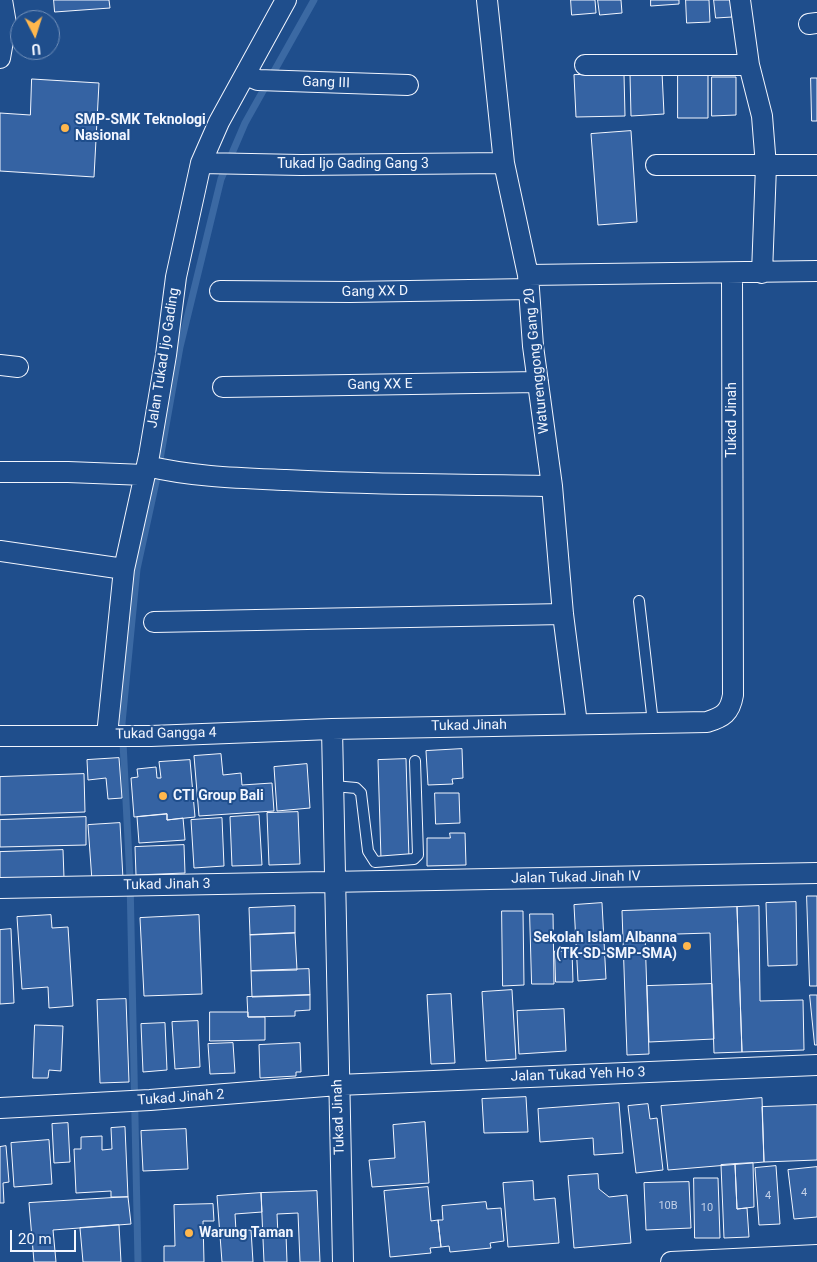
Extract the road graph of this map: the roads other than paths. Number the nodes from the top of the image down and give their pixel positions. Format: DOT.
graph roads {
  1 [pos="2,0"];
  2 [pos="286,0"];
  3 [pos="487,0"];
  4 [pos="740,0"];
  5 [pos="0,58"];
  6 [pos="585,65"];
  7 [pos="749,65"];
  8 [pos="252,77"];
  9 [pos="408,85"];
  10 [pos="211,163"];
  11 [pos="504,163"];
  12 [pos="656,165"];
  13 [pos="817,165"];
  14 [pos="766,166"];
  15 [pos="817,272"];
  16 [pos="762,273"];
  17 [pos="732,274"];
  18 [pos="529,282"];
  19 [pos="220,292"];
  20 [pos="538,382"];
  21 [pos="223,387"];
  22 [pos="156,470"];
  23 [pos="0,472"];
  24 [pos="552,486"];
  25 [pos="0,551"];
  26 [pos="124,568"];
  27 [pos="639,601"];
  28 [pos="563,614"];
  29 [pos="154,622"];
  30 [pos="653,723"];
  31 [pos="577,724"];
  32 [pos="332,729"];
  33 [pos="110,735"];
  34 [pos="0,736"];
  35 [pos="415,761"];
  36 [pos="334,786"];
  37 [pos="817,873"];
  38 [pos="334,883"];
  39 [pos="0,888"];
  40 [pos="817,1064"];
  41 [pos="338,1085"];
  42 [pos="0,1108"];
  43 [pos="817,1255"];
  44 [pos="343,1262"];
  45 [pos="671,1262"];
  1 -- 5 [label="street"];
  2 -- 8 [label="street, Jalan Tukad Ijo Gading"];
  3 -- 11 [label="street, Waturenggong Gang 20"];
  4 -- 7 [label="street"];
  6 -- 7 [label="street"];
  7 -- 14 [label="street"];
  8 -- 9 [label="street, Gang III"];
  8 -- 10 [label="street, Jalan Tukad Ijo Gading"];
  10 -- 11 [label="street, Tukad Ijo Gading Gang 3"];
  10 -- 22 [label="street, Jalan Tukad Ijo Gading"];
  11 -- 18 [label="street, Waturenggong Gang 20"];
  12 -- 14 [label="street"];
  13 -- 14 [label="street"];
  14 -- 16 [label="street"];
  15 -- 16 [label="street, Gang XX D"];
  16 -- 17 [label="street, Gang XX D"];
  17 -- 18 [label="street, Gang XX D"];
  17 -- 30 [label="street, Tukad Jinah"];
  18 -- 19 [label="street, Gang XX D"];
  18 -- 20 [label="street, Waturenggong Gang 20"];
  20 -- 21 [label="street, Gang XX E"];
  20 -- 24 [label="street, Waturenggong Gang 20"];
  22 -- 23 [label="street"];
  22 -- 24 [label="street"];
  22 -- 26 [label="street, Jalan Tukad Ijo Gading"];
  24 -- 28 [label="street, Waturenggong Gang 20"];
  25 -- 26 [label="street"];
  26 -- 33 [label="street, Jalan Tukad Ijo Gading"];
  27 -- 30 [label="lane"];
  28 -- 29 [label="street"];
  28 -- 31 [label="street, Waturenggong Gang 20"];
  30 -- 31 [label="street, Tukad Jinah"];
  31 -- 32 [label="street, Tukad Jinah"];
  32 -- 33 [label="street, Tukad Gangga 4"];
  32 -- 36 [label="street, Tukad Jinah"];
  33 -- 34 [label="street, Tukad Gangga 4"];
  35 -- 36 [label="lane"];
  36 -- 38 [label="street, Tukad Jinah"];
  37 -- 38 [label="street, Jalan Tukad Jinah IV"];
  38 -- 39 [label="street, Tukad Jinah 3"];
  38 -- 41 [label="street, Tukad Jinah"];
  40 -- 41 [label="street, Jalan Tukad Yeh Ho 3"];
  41 -- 42 [label="street, Tukad Jinah 2"];
  41 -- 44 [label="street, Tukad Jinah"];
  43 -- 45 [label="street"];
}
